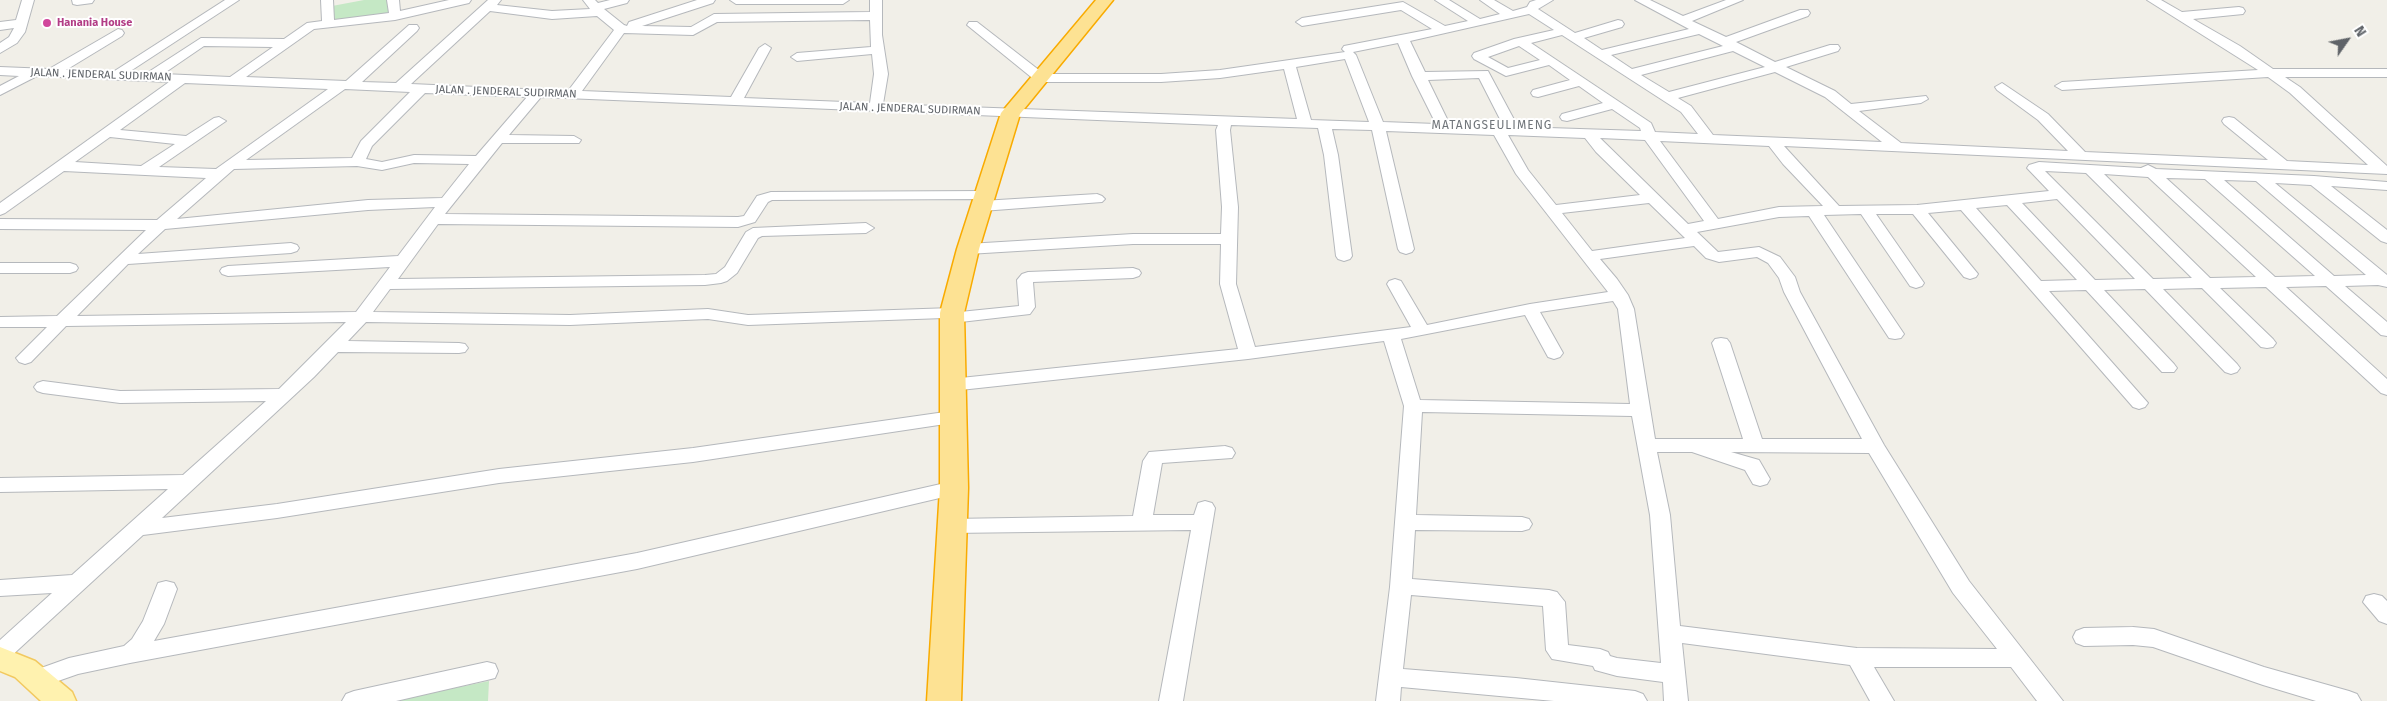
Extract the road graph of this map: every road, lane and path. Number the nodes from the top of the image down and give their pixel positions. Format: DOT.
graph roads {
  1 [pos="28,0"];
  2 [pos="233,0"];
  3 [pos="327,0"];
  4 [pos="393,0"];
  5 [pos="465,0"];
  6 [pos="623,0"];
  7 [pos="709,0"];
  8 [pos="736,0"];
  9 [pos="843,0"];
  10 [pos="876,0"];
  11 [pos="1105,0"];
  12 [pos="1384,0"];
  13 [pos="1416,0"];
  14 [pos="1441,0"];
  15 [pos="1486,0"];
  16 [pos="1543,0"];
  17 [pos="1641,0"];
  18 [pos="1737,0"];
  19 [pos="2153,0"];
  20 [pos="492,3"];
  21 [pos="1398,6"];
  22 [pos="595,7"];
  23 [pos="1531,10"];
  24 [pos="2239,11"];
  25 [pos="1804,14"];
  26 [pos="1511,15"];
  27 [pos="395,16"];
  28 [pos="877,16"];
  29 [pos="2180,16"];
  30 [pos="1682,20"];
  31 [pos="1302,22"];
  32 [pos="21,23"];
  33 [pos="328,23"];
  34 [pos="1479,23"];
  35 [pos="1618,24"];
  36 [pos="973,25"];
  37 [pos="0,26"];
  38 [pos="413,28"];
  39 [pos="620,29"];
  40 [pos="1703,29"];
  41 [pos="1444,31"];
  42 [pos="118,33"];
  43 [pos="1570,34"];
  44 [pos="1402,38"];
  45 [pos="1522,42"];
  46 [pos="286,43"];
  47 [pos="1731,44"];
  48 [pos="765,48"];
  49 [pos="1834,48"];
  50 [pos="0,49"];
  51 [pos="1348,49"];
  52 [pos="878,50"];
  53 [pos="1601,54"];
  54 [pos="797,57"];
  55 [pos="1551,61"];
  56 [pos="1289,65"];
  57 [pos="1777,66"];
  58 [pos="0,71"];
  59 [pos="36,72"];
  60 [pos="52,73"];
  61 [pos="1632,73"];
  62 [pos="2272,73"];
  63 [pos="2387,73"];
  64 [pos="115,76"];
  65 [pos="1419,76"];
  66 [pos="150,77"];
  67 [pos="183,78"];
  68 [pos="1041,78"];
  69 [pos="234,80"];
  70 [pos="1582,81"];
  71 [pos="345,85"];
  72 [pos="2062,86"];
  73 [pos="2002,87"];
  74 [pos="399,88"];
  75 [pos="421,89"];
  76 [pos="0,91"];
  77 [pos="1538,93"];
  78 [pos="537,94"];
  79 [pos="572,95"];
  80 [pos="1667,97"];
  81 [pos="1921,98"];
  82 [pos="736,102"];
  83 [pos="1615,104"];
  84 [pos="876,108"];
  85 [pos="1849,108"];
  86 [pos="1011,113"];
  87 [pos="1567,117"];
  88 [pos="219,121"];
  89 [pos="2229,121"];
  90 [pos="1305,123"];
  91 [pos="1225,124"];
  92 [pos="1325,128"];
  93 [pos="1445,129"];
  94 [pos="1379,131"];
  95 [pos="107,133"];
  96 [pos="1504,135"];
  97 [pos="1590,135"];
  98 [pos="1649,136"];
  99 [pos="1709,139"];
  100 [pos="190,140"];
  101 [pos="498,140"];
  102 [pos="574,140"];
  103 [pos="1773,142"];
  104 [pos="1899,149"];
  105 [pos="2020,154"];
  106 [pos="2081,156"];
  107 [pos="481,160"];
  108 [pos="357,162"];
  109 [pos="2143,165"];
  110 [pos="61,166"];
  111 [pos="2283,166"];
  112 [pos="144,170"];
  113 [pos="224,170"];
  114 [pos="2091,170"];
  115 [pos="2384,170"];
  116 [pos="2038,172"];
  117 [pos="2209,175"];
  118 [pos="2260,177"];
  119 [pos="2314,180"];
  120 [pos="2369,184"];
  121 [pos="2387,186"];
  122 [pos="2061,194"];
  123 [pos="1651,198"];
  124 [pos="2387,198"];
  125 [pos="1097,199"];
  126 [pos="2010,199"];
  127 [pos="984,200"];
  128 [pos="447,202"];
  129 [pos="1965,205"];
  130 [pos="1865,209"];
  131 [pos="0,210"];
  132 [pos="1551,210"];
  133 [pos="1813,210"];
  134 [pos="1917,210"];
  135 [pos="1836,211"];
  136 [pos="434,219"];
  137 [pos="0,224"];
  138 [pos="160,225"];
  139 [pos="1715,225"];
  140 [pos="866,228"];
  141 [pos="1691,235"];
  142 [pos="2387,238"];
  143 [pos="1229,239"];
  144 [pos="291,248"];
  145 [pos="968,249"];
  146 [pos="1406,250"];
  147 [pos="1344,256"];
  148 [pos="1588,256"];
  149 [pos="122,260"];
  150 [pos="403,261"];
  151 [pos="0,268"];
  152 [pos="70,268"];
  153 [pos="228,271"];
  154 [pos="1133,273"];
  155 [pos="1970,274"];
  156 [pos="2329,281"];
  157 [pos="2270,282"];
  158 [pos="2385,282"];
  159 [pos="1916,283"];
  160 [pos="2204,283"];
  161 [pos="387,284"];
  162 [pos="1395,284"];
  163 [pos="2148,284"];
  164 [pos="2091,285"];
  165 [pos="2036,286"];
  166 [pos="1620,295"];
  167 [pos="1530,309"];
  168 [pos="952,315"];
  169 [pos="361,317"];
  170 [pos="62,320"];
  171 [pos="0,322"];
  172 [pos="2387,330"];
  173 [pos="1422,331"];
  174 [pos="1894,334"];
  175 [pos="1391,335"];
  176 [pos="1721,343"];
  177 [pos="2266,343"];
  178 [pos="334,346"];
  179 [pos="459,348"];
  180 [pos="1248,353"];
  181 [pos="1554,353"];
  182 [pos="25,358"];
  183 [pos="2168,368"];
  184 [pos="2231,368"];
  185 [pos="951,386"];
  186 [pos="43,387"];
  187 [pos="2387,389"];
  188 [pos="284,395"];
  189 [pos="2139,403"];
  190 [pos="1413,406"];
  191 [pos="1640,410"];
  192 [pos="952,417"];
  193 [pos="1754,444"];
  194 [pos="1647,445"];
  195 [pos="1690,445"];
  196 [pos="1874,446"];
  197 [pos="1225,452"];
  198 [pos="1760,480"];
  199 [pos="188,482"];
  200 [pos="0,485"];
  201 [pos="954,488"];
  202 [pos="1406,522"];
  203 [pos="1142,523"];
  204 [pos="1522,524"];
  205 [pos="952,526"];
  206 [pos="138,528"];
  207 [pos="77,584"];
  208 [pos="1401,586"];
  209 [pos="0,588"];
  210 [pos="166,589"];
  211 [pos="1670,633"];
  212 [pos="2084,637"];
  213 [pos="130,654"];
  214 [pos="1857,657"];
  215 [pos="2015,658"];
  216 [pos="3,661"];
  217 [pos="487,671"];
  218 [pos="1673,674"];
  219 [pos="1390,677"];
  220 [pos="38,678"];
  221 [pos="61,701"];
  222 [pos="354,701"];
  223 [pos="944,701"];
  224 [pos="1171,701"];
  225 [pos="1388,701"];
  226 [pos="1635,701"];
  227 [pos="1676,701"];
  228 [pos="1882,701"];
  229 [pos="2051,701"];
  230 [pos="2350,701"];
  1 -- 32 [label="street"];
  2 -- 64 [label="street"];
  3 -- 33 [label="street"];
  4 -- 27 [label="street"];
  5 -- 27 [label="street"];
  6 -- 22 [label="street"];
  7 -- 39 [label="street"];
  8 -- 9 [label="street"];
  10 -- 28 [label="street"];
  11 -- 68 [label="highway"];
  12 -- 21 [label="street"];
  13 -- 21 [label="street"];
  14 -- 34 [label="street"];
  15 -- 26 [label="street"];
  16 -- 23 [label="street"];
  17 -- 30 [label="street"];
  18 -- 30 [label="street"];
  19 -- 29 [label="street"];
  20 -- 22 [label="street"];
  20 -- 74 [label="street"];
  21 -- 31 [label="street"];
  21 -- 41 [label="street"];
  22 -- 39 [label="street"];
  23 -- 26 [label="street"];
  23 -- 43 [label="street"];
  24 -- 29 [label="street"];
  25 -- 47 [label="street"];
  26 -- 34 [label="street"];
  27 -- 33 [label="street"];
  28 -- 39 [label="street"];
  28 -- 52 [label="street"];
  29 -- 62 [label="street"];
  30 -- 40 [label="street"];
  32 -- 37 [label="street"];
  32 -- 50 [label="street"];
  33 -- 46 [label="street"];
  34 -- 41 [label="street"];
  35 -- 43 [label="street"];
  36 -- 68 [label="street"];
  38 -- 71 [label="street"];
  39 -- 79 [label="street"];
  40 -- 47 [label="street"];
  40 -- 53 [label="street"];
  41 -- 44 [label="street"];
  42 -- 60 [label="street"];
  43 -- 45 [label="street"];
  43 -- 53 [label="street"];
  44 -- 51 [label="street"];
  44 -- 65 [label="street"];
  45 -- 55 [label="street"];
  45 -- 55 [label="street"];
  46 -- 66 [label="street"];
  46 -- 69 [label="street"];
  47 -- 57 [label="street"];
  47 -- 61 [label="street"];
  48 -- 82 [label="street"];
  49 -- 57 [label="street"];
  52 -- 54 [label="street"];
  52 -- 84 [label="street"];
  53 -- 61 [label="street"];
  55 -- 70 [label="street"];
  56 -- 68 [label="street"];
  56 -- 90 [label="street"];
  56 -- 94 [label="street"];
  57 -- 80 [label="street"];
  57 -- 85 [label="street"];
  58 -- 59 [label="street, JALAN . JENDERAL SUDIRMAN"];
  59 -- 60 [label="street, JALAN . JENDERAL SUDIRMAN"];
  59 -- 76 [label="street"];
  60 -- 64 [label="street, JALAN . JENDERAL SUDIRMAN"];
  61 -- 80 [label="street"];
  62 -- 63 [label="street"];
  62 -- 72 [label="street"];
  62 -- 115 [label="street"];
  64 -- 66 [label="street, JALAN . JENDERAL SUDIRMAN"];
  65 -- 93 [label="street"];
  65 -- 96 [label="street"];
  66 -- 67 [label="street, JALAN . JENDERAL SUDIRMAN"];
  67 -- 69 [label="street, JALAN . JENDERAL SUDIRMAN"];
  67 -- 95 [label="street"];
  68 -- 86 [label="highway"];
  69 -- 71 [label="street, JALAN . JENDERAL SUDIRMAN"];
  70 -- 77 [label="street"];
  70 -- 83 [label="street"];
  71 -- 74 [label="street, JALAN . JENDERAL SUDIRMAN"];
  71 -- 113 [label="street"];
  73 -- 106 [label="street"];
  74 -- 75 [label="street, JALAN . JENDERAL SUDIRMAN"];
  75 -- 78 [label="street, JALAN . JENDERAL SUDIRMAN"];
  75 -- 108 [label="street"];
  78 -- 79 [label="street, JALAN . JENDERAL SUDIRMAN"];
  78 -- 101 [label="street"];
  79 -- 82 [label="street, JALAN . JENDERAL SUDIRMAN"];
  80 -- 99 [label="street"];
  81 -- 85 [label="street"];
  82 -- 84 [label="street, JALAN . JENDERAL SUDIRMAN"];
  83 -- 87 [label="street"];
  83 -- 98 [label="street"];
  84 -- 86 [label="street, JALAN . JENDERAL SUDIRMAN"];
  85 -- 104 [label="street"];
  86 -- 91 [label="street, JALAN . JENDERAL SUDIRMAN"];
  86 -- 127 [label="highway"];
  88 -- 100 [label="street"];
  89 -- 111 [label="street"];
  90 -- 91 [label="street, JALAN . JENDERAL SUDIRMAN"];
  90 -- 92 [label="street, JALAN . JENDERAL SUDIRMAN"];
  91 -- 143 [label="street"];
  92 -- 94 [label="street, JALAN . JENDERAL SUDIRMAN"];
  92 -- 147 [label="street"];
  93 -- 94 [label="street, JALAN . JENDERAL SUDIRMAN"];
  93 -- 96 [label="street, JALAN . JENDERAL SUDIRMAN"];
  94 -- 146 [label="street"];
  95 -- 100 [label="street"];
  95 -- 110 [label="street"];
  96 -- 97 [label="street, JALAN . JENDERAL SUDIRMAN"];
  96 -- 132 [label="street"];
  97 -- 98 [label="street, JALAN . JENDERAL SUDIRMAN"];
  97 -- 123 [label="street"];
  98 -- 99 [label="street, JALAN . JENDERAL SUDIRMAN"];
  98 -- 139 [label="street"];
  99 -- 103 [label="street, JALAN . JENDERAL SUDIRMAN"];
  100 -- 112 [label="street"];
  101 -- 102 [label="street"];
  101 -- 107 [label="street"];
  103 -- 104 [label="street, JALAN . JENDERAL SUDIRMAN"];
  103 -- 135 [label="street"];
  104 -- 105 [label="street, JALAN . JENDERAL SUDIRMAN"];
  105 -- 106 [label="street, JALAN . JENDERAL SUDIRMAN"];
  105 -- 116 [label="street"];
  106 -- 109 [label="street, JALAN . JENDERAL SUDIRMAN"];
  107 -- 108 [label="street"];
  107 -- 128 [label="street"];
  108 -- 113 [label="street"];
  109 -- 111 [label="street"];
  109 -- 114 [label="street"];
  109 -- 117 [label="street"];
  109 -- 157 [label="street"];
  110 -- 112 [label="street"];
  110 -- 131 [label="street"];
  111 -- 115 [label="street"];
  112 -- 113 [label="street"];
  113 -- 138 [label="street"];
  114 -- 116 [label="street"];
  114 -- 160 [label="street"];
  116 -- 122 [label="street"];
  117 -- 118 [label="street"];
  117 -- 156 [label="street"];
  118 -- 119 [label="street"];
  118 -- 158 [label="street"];
  119 -- 120 [label="street"];
  119 -- 142 [label="street"];
  120 -- 121 [label="street"];
  120 -- 124 [label="street"];
  122 -- 126 [label="street"];
  122 -- 163 [label="street"];
  123 -- 132 [label="street"];
  123 -- 141 [label="street"];
  125 -- 127 [label="street"];
  126 -- 129 [label="street"];
  126 -- 164 [label="street"];
  127 -- 136 [label="street"];
  127 -- 145 [label="highway"];
  128 -- 136 [label="street"];
  128 -- 138 [label="street"];
  129 -- 134 [label="street"];
  129 -- 165 [label="street"];
  130 -- 134 [label="street"];
  130 -- 135 [label="street"];
  130 -- 159 [label="street"];
  132 -- 148 [label="street"];
  133 -- 135 [label="street"];
  133 -- 139 [label="street"];
  133 -- 174 [label="street"];
  134 -- 155 [label="street"];
  136 -- 150 [label="street"];
  137 -- 138 [label="street"];
  138 -- 149 [label="street"];
  139 -- 141 [label="street"];
  140 -- 161 [label="street"];
  141 -- 148 [label="street"];
  141 -- 196 [label="street"];
  143 -- 145 [label="street"];
  143 -- 180 [label="street"];
  144 -- 149 [label="street"];
  145 -- 168 [label="highway"];
  148 -- 166 [label="street"];
  149 -- 170 [label="street"];
  150 -- 153 [label="street"];
  150 -- 161 [label="street"];
  151 -- 152 [label="street"];
  154 -- 168 [label="street"];
  156 -- 157 [label="street"];
  156 -- 158 [label="street"];
  156 -- 172 [label="street"];
  157 -- 160 [label="street"];
  157 -- 187 [label="street"];
  160 -- 163 [label="street"];
  160 -- 177 [label="street"];
  161 -- 169 [label="street"];
  162 -- 173 [label="street"];
  163 -- 164 [label="street"];
  163 -- 184 [label="street"];
  164 -- 165 [label="street"];
  164 -- 183 [label="street"];
  165 -- 189 [label="street"];
  166 -- 167 [label="street"];
  166 -- 191 [label="street"];
  167 -- 173 [label="street"];
  167 -- 181 [label="street"];
  168 -- 169 [label="street"];
  168 -- 185 [label="highway"];
  169 -- 170 [label="street"];
  169 -- 178 [label="street"];
  170 -- 171 [label="street"];
  170 -- 182 [label="street"];
  173 -- 175 [label="street"];
  175 -- 180 [label="street"];
  175 -- 190 [label="street"];
  176 -- 193 [label="street"];
  178 -- 179 [label="street"];
  178 -- 188 [label="street"];
  180 -- 185 [label="street"];
  185 -- 192 [label="highway"];
  186 -- 188 [label="street"];
  188 -- 199 [label="street"];
  190 -- 191 [label="street"];
  190 -- 202 [label="street"];
  191 -- 194 [label="street"];
  192 -- 201 [label="highway"];
  192 -- 206 [label="street"];
  193 -- 195 [label="street"];
  193 -- 196 [label="street"];
  194 -- 195 [label="street"];
  194 -- 211 [label="street"];
  195 -- 198 [label="street"];
  196 -- 215 [label="street"];
  197 -- 203 [label="street"];
  199 -- 200 [label="street"];
  199 -- 206 [label="street"];
  201 -- 205 [label="highway"];
  201 -- 213 [label="street"];
  202 -- 204 [label="street"];
  202 -- 208 [label="street"];
  203 -- 205 [label="street"];
  203 -- 224 [label="street"];
  205 -- 223 [label="highway"];
  206 -- 207 [label="street"];
  207 -- 209 [label="street"];
  207 -- 216 [label="street"];
  208 -- 218 [label="street"];
  208 -- 219 [label="street"];
  210 -- 213 [label="street"];
  211 -- 214 [label="street"];
  211 -- 218 [label="street"];
  212 -- 230 [label="street"];
  213 -- 220 [label="street"];
  214 -- 215 [label="street"];
  214 -- 228 [label="street"];
  215 -- 229 [label="street"];
  216 -- 220 [label="main road"];
  217 -- 222 [label="street"];
  218 -- 227 [label="street"];
  219 -- 225 [label="street"];
  219 -- 226 [label="street"];
  220 -- 221 [label="main road"];
}
